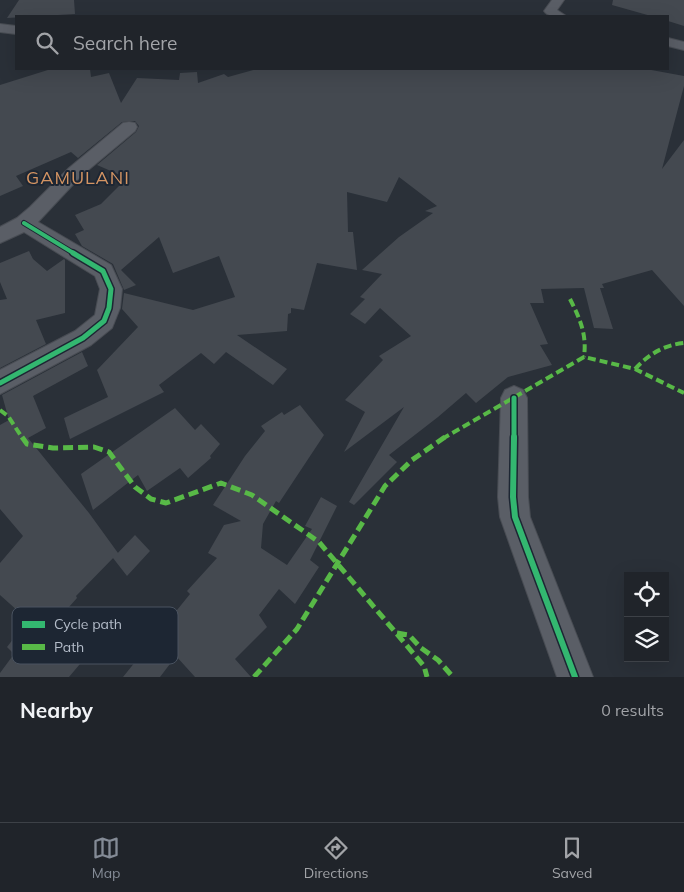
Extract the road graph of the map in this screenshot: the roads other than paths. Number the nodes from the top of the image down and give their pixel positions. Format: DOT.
graph roads {
  1 [pos="558,0"];
  2 [pos="558,15"];
  3 [pos="0,28"];
  4 [pos="15,30"];
  5 [pos="669,42"];
  6 [pos="684,46"];
  7 [pos="129,127"];
  8 [pos="24,223"];
  9 [pos="0,236"];
  10 [pos="0,383"];
  11 [pos="514,398"];
  12 [pos="575,677"];
  1 -- 2 [label="street"];
  3 -- 4 [label="street"];
  5 -- 6 [label="street"];
  7 -- 8 [label="street"];
  8 -- 9 [label="street"];
  8 -- 10 [label="street"];
  11 -- 12 [label="street"];
}
